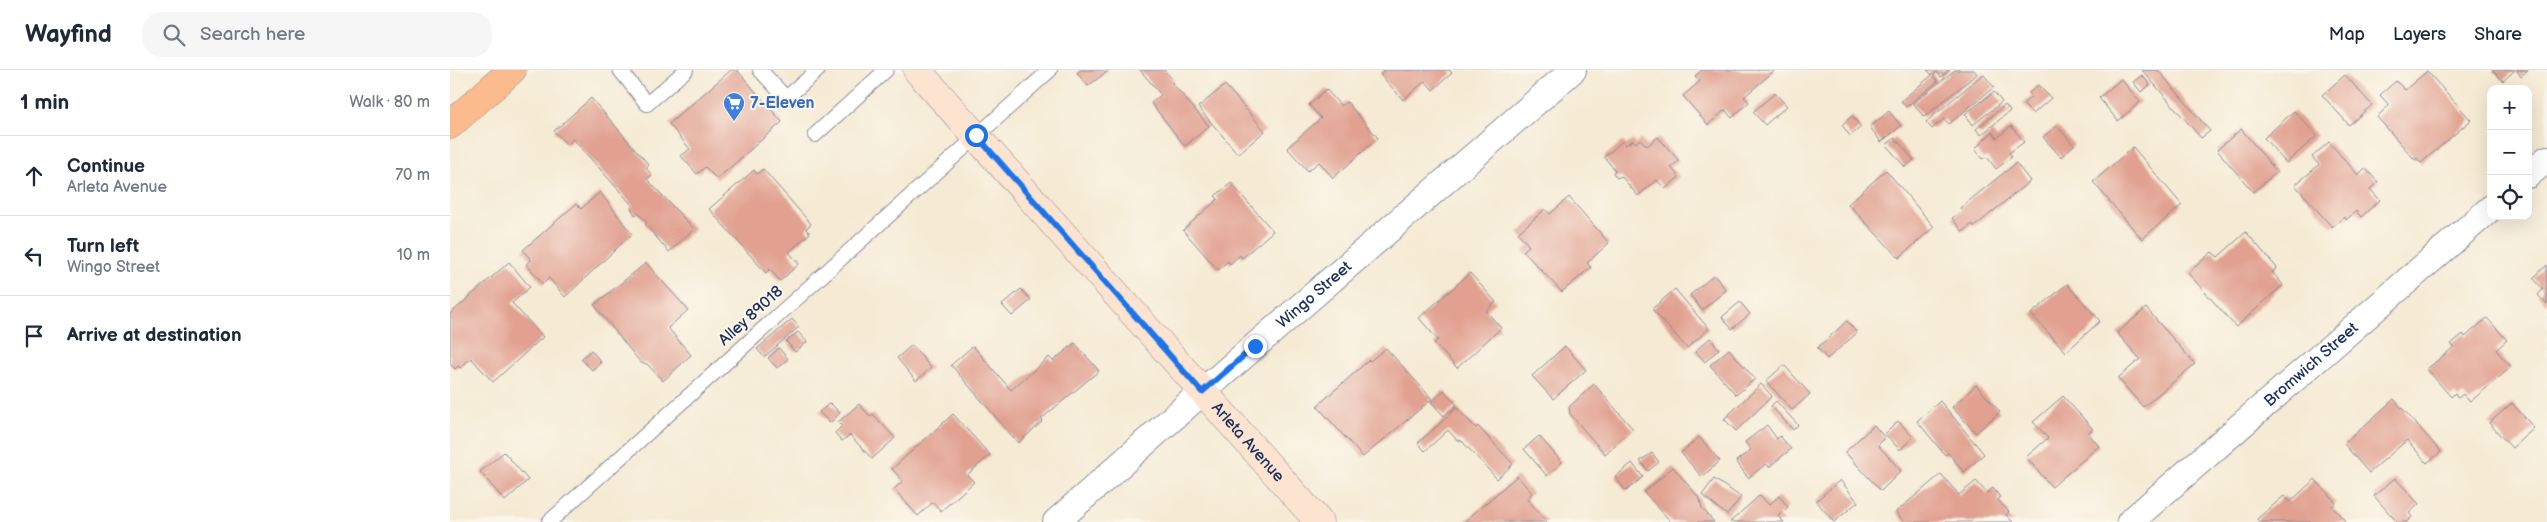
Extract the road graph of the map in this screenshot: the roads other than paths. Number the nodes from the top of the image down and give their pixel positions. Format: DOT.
graph roads {
  1 [pos="512,70"];
  2 [pos="620,70"];
  3 [pos="686,70"];
  4 [pos="760,70"];
  5 [pos="818,70"];
  6 [pos="886,70"];
  7 [pos="917,70"];
  8 [pos="1050,70"];
  9 [pos="1573,70"];
  10 [pos="450,125"];
  11 [pos="815,135"];
  12 [pos="976,135"];
  13 [pos="2547,159"];
  14 [pos="2532,172"];
  15 [pos="2487,211"];
  16 [pos="1202,392"];
  17 [pos="549,522"];
  18 [pos="1056,522"];
  19 [pos="1319,522"];
  20 [pos="2130,522"];
  1 -- 10 [label="main road"];
  2 -- 3 [label="lane"];
  4 -- 5 [label="lane"];
  6 -- 11 [label="lane"];
  7 -- 12 [label="main road, Arleta Avenue"];
  8 -- 12 [label="lane, Alley 89018"];
  9 -- 16 [label="street, Wingo Street"];
  12 -- 16 [label="main road, Arleta Avenue"];
  12 -- 17 [label="lane, Alley 89018"];
  13 -- 14 [label="street"];
  15 -- 20 [label="street, Bromwich Street"];
  16 -- 18 [label="street, Wingo Street"];
  16 -- 19 [label="main road, Arleta Avenue"];
}
